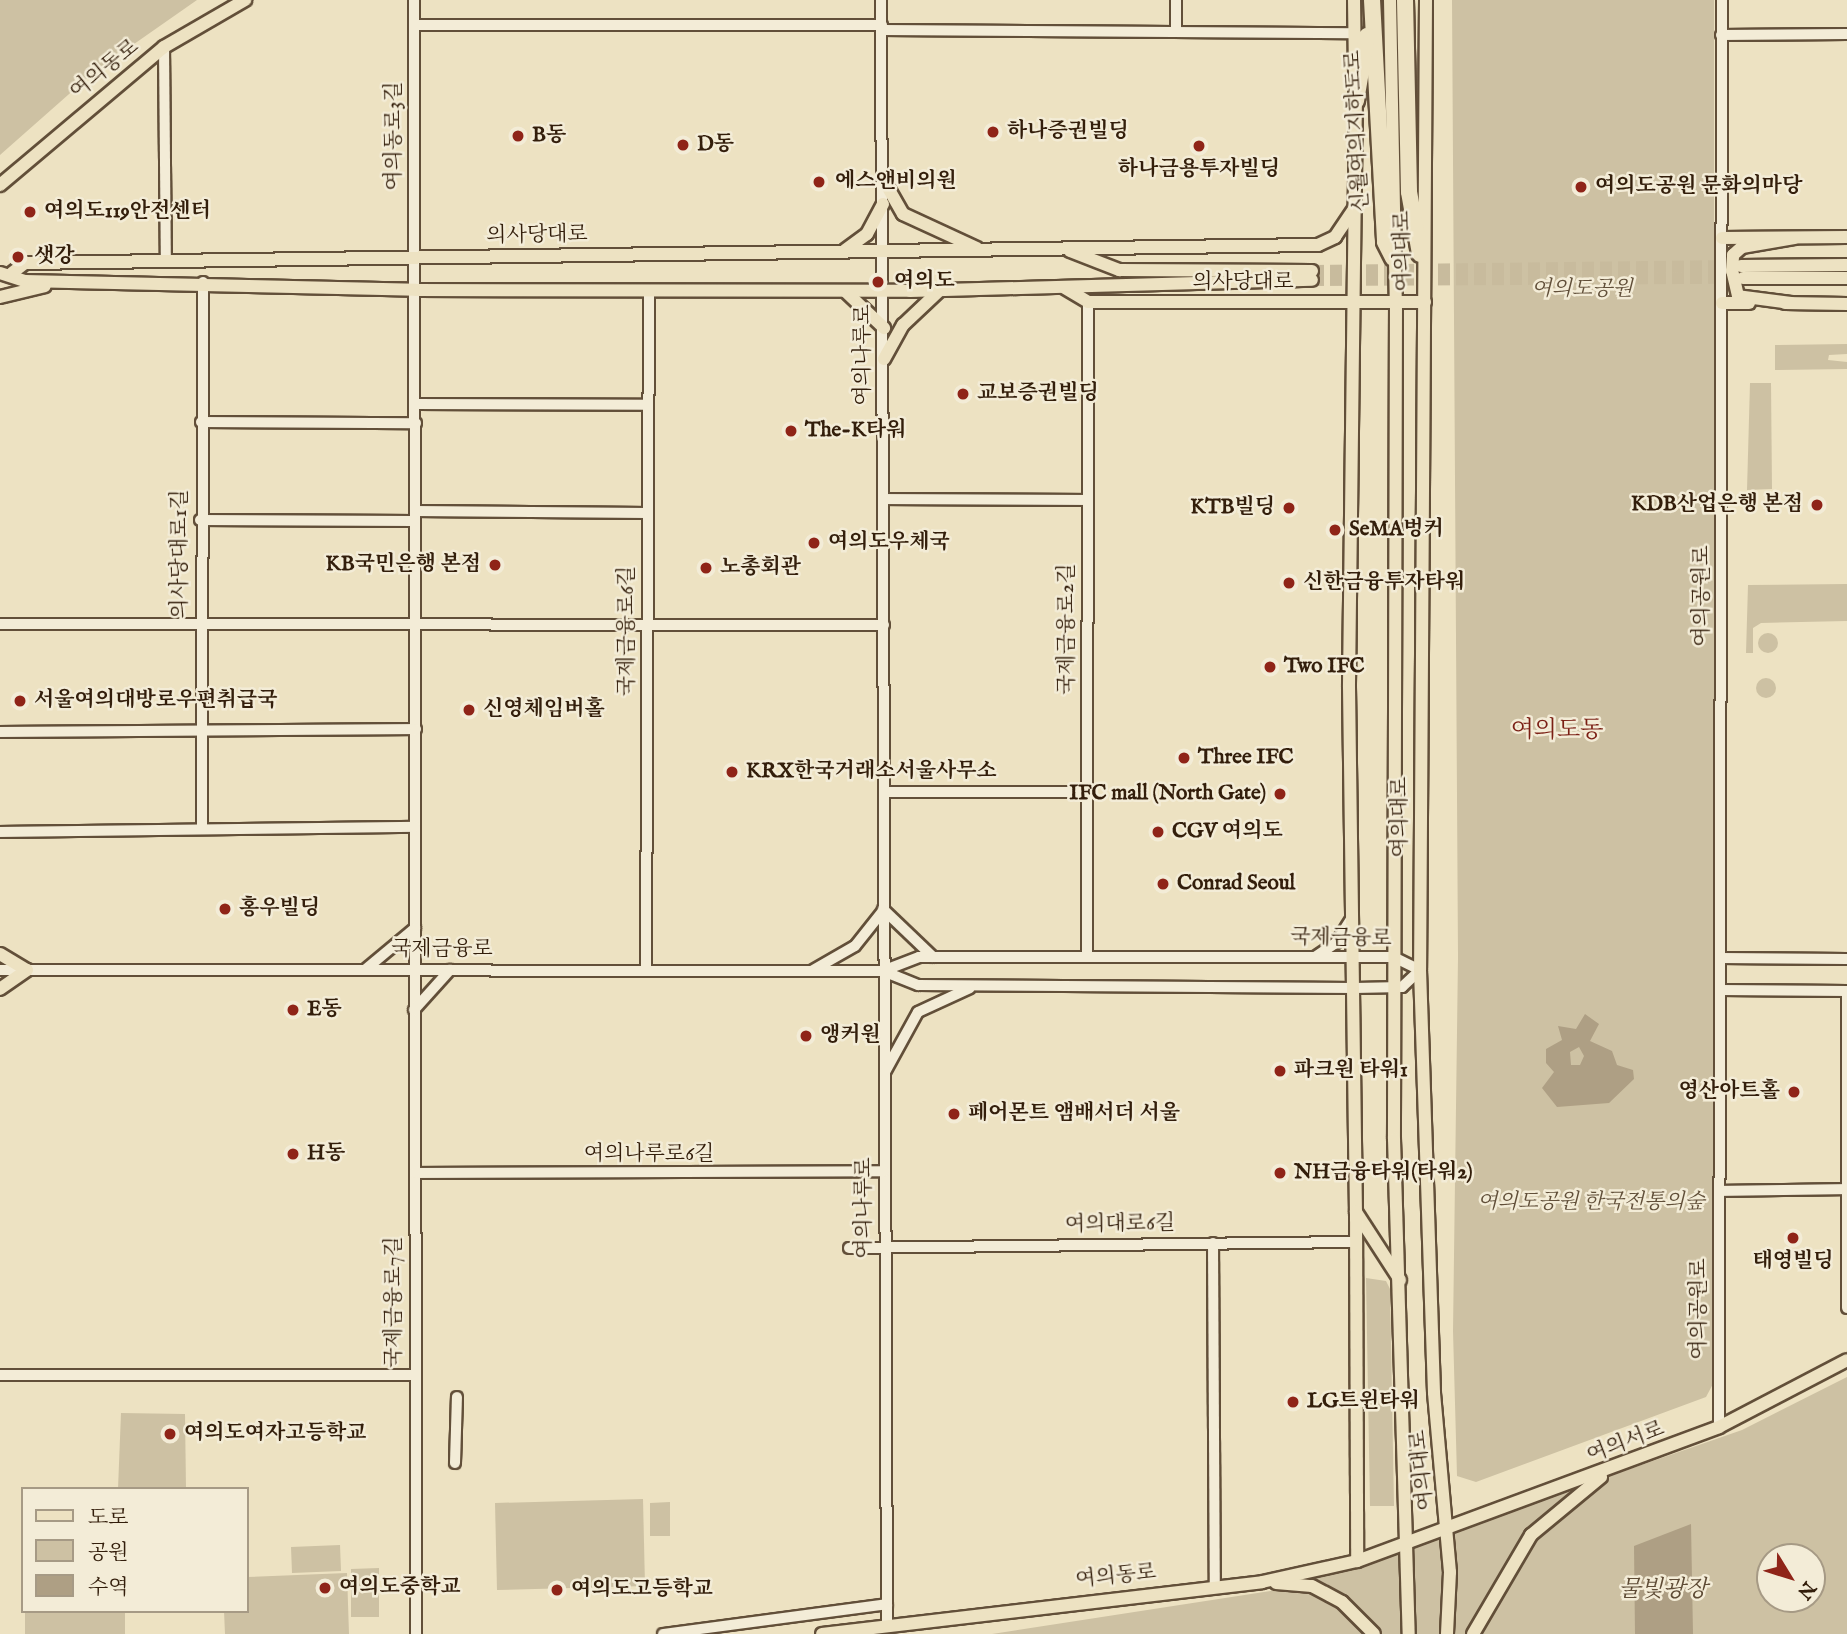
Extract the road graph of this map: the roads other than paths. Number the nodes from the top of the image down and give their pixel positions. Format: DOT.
graph roads {
  1 [pos="245,0"];
  2 [pos="414,0"];
  3 [pos="881,0"];
  4 [pos="1176,0"];
  5 [pos="1354,0"];
  6 [pos="1390,0"];
  7 [pos="1405,0"];
  8 [pos="1426,0"];
  9 [pos="1722,0"];
  10 [pos="1372,5"];
  11 [pos="414,24"];
  12 [pos="882,27"];
  13 [pos="1176,30"];
  14 [pos="1354,33"];
  15 [pos="1721,34"];
  16 [pos="1847,34"];
  17 [pos="164,47"];
  18 [pos="1356,100"];
  19 [pos="883,179"];
  20 [pos="0,185"];
  21 [pos="883,204"];
  22 [pos="1356,206"];
  23 [pos="1794,237"];
  24 [pos="1847,237"];
  25 [pos="1722,238"];
  26 [pos="1066,250"];
  27 [pos="842,251"];
  28 [pos="883,251"];
  29 [pos="984,251"];
  30 [pos="1420,254"];
  31 [pos="415,257"];
  32 [pos="1393,258"];
  33 [pos="166,260"];
  34 [pos="1847,265"];
  35 [pos="6,273"];
  36 [pos="1847,278"];
  37 [pos="51,281"];
  38 [pos="202,282"];
  39 [pos="1065,288"];
  40 [pos="416,290"];
  41 [pos="649,290"];
  42 [pos="841,290"];
  43 [pos="883,290"];
  44 [pos="939,290"];
  45 [pos="0,297"];
  46 [pos="1088,302"];
  47 [pos="1355,302"];
  48 [pos="1396,302"];
  49 [pos="1425,302"];
  50 [pos="1722,303"];
  51 [pos="1791,303"];
  52 [pos="1847,304"];
  53 [pos="884,328"];
  54 [pos="884,359"];
  55 [pos="416,404"];
  56 [pos="648,405"];
  57 [pos="201,422"];
  58 [pos="416,423"];
  59 [pos="883,499"];
  60 [pos="1087,500"];
  61 [pos="647,513"];
  62 [pos="415,516"];
  63 [pos="200,520"];
  64 [pos="0,624"];
  65 [pos="201,624"];
  66 [pos="415,625"];
  67 [pos="648,625"];
  68 [pos="884,625"];
  69 [pos="201,727"];
  70 [pos="416,729"];
  71 [pos="0,733"];
  72 [pos="884,792"];
  73 [pos="1087,792"];
  74 [pos="202,827"];
  75 [pos="415,827"];
  76 [pos="0,832"];
  77 [pos="883,909"];
  78 [pos="1354,914"];
  79 [pos="415,928"];
  80 [pos="0,954"];
  81 [pos="1355,956"];
  82 [pos="933,957"];
  83 [pos="1087,957"];
  84 [pos="1315,957"];
  85 [pos="1393,957"];
  86 [pos="1721,958"];
  87 [pos="1847,959"];
  88 [pos="415,969"];
  89 [pos="0,970"];
  90 [pos="27,970"];
  91 [pos="366,970"];
  92 [pos="450,970"];
  93 [pos="646,971"];
  94 [pos="811,971"];
  95 [pos="883,971"];
  96 [pos="1420,971"];
  97 [pos="974,986"];
  98 [pos="1393,987"];
  99 [pos="1355,988"];
  100 [pos="0,989"];
  101 [pos="1721,990"];
  102 [pos="1847,991"];
  103 [pos="413,1013"];
  104 [pos="884,1074"];
  105 [pos="884,1171"];
  106 [pos="415,1173"];
  107 [pos="1847,1189"];
  108 [pos="1720,1191"];
  109 [pos="1356,1212"];
  110 [pos="1356,1242"];
  111 [pos="1213,1243"];
  112 [pos="885,1247"];
  113 [pos="849,1248"];
  114 [pos="1401,1281"];
  115 [pos="1847,1308"];
  116 [pos="1847,1360"];
  117 [pos="0,1375"];
  118 [pos="414,1375"];
  119 [pos="457,1397"];
  120 [pos="1719,1427"];
  121 [pos="455,1463"];
  122 [pos="1609,1470"];
  123 [pos="1448,1529"];
  124 [pos="1410,1542"];
  125 [pos="1357,1561"];
  126 [pos="1262,1582"];
  127 [pos="1215,1586"];
  128 [pos="887,1604"];
  129 [pos="887,1623"];
  130 [pos="416,1634"];
  131 [pos="663,1634"];
  132 [pos="822,1634"];
  133 [pos="1374,1634"];
  134 [pos="1409,1634"];
  135 [pos="1447,1634"];
  136 [pos="1473,1634"];
  1 -- 17 [label="main road, 여의동로"];
  2 -- 11 [label="street, 여의동로3길"];
  3 -- 12 [label="street, 여의나루로"];
  4 -- 13 [label="street"];
  5 -- 14 [label="main road"];
  6 -- 32 [label="main road, 여의대로"];
  7 -- 30 [label="highway"];
  8 -- 30 [label="main road, 여의대로"];
  9 -- 15 [label="street, 여의공원로"];
  10 -- 18 [label="highway"];
  10 -- 32 [label="highway, 신월여의지하도로"];
  11 -- 12 [label="street"];
  11 -- 31 [label="street, 여의동로3길"];
  12 -- 13 [label="street"];
  12 -- 19 [label="street, 여의나루로"];
  13 -- 14 [label="street"];
  14 -- 18 [label="main road"];
  15 -- 16 [label="street"];
  15 -- 25 [label="street, 여의공원로"];
  17 -- 20 [label="main road, 여의동로"];
  17 -- 33 [label="street"];
  18 -- 22 [label="main road"];
  19 -- 21 [label="street, 여의나루로"];
  19 -- 29 [label="main road"];
  21 -- 27 [label="main road"];
  21 -- 28 [label="street, 여의나루로"];
  22 -- 26 [label="main road, 의사당대로"];
  22 -- 47 [label="main road"];
  23 -- 24 [label="main road"];
  23 -- 25 [label="main road"];
  23 -- 51 [label="main road"];
  25 -- 50 [label="street, 여의공원로"];
  26 -- 29 [label="main road, 의사당대로"];
  26 -- 39 [label="main road, 의사당대로"];
  27 -- 28 [label="main road, 의사당대로"];
  27 -- 31 [label="main road, 의사당대로"];
  28 -- 29 [label="main road, 의사당대로"];
  28 -- 43 [label="street, 여의나루로"];
  30 -- 49 [label="main road, 여의대로"];
  31 -- 33 [label="main road, 의사당대로"];
  31 -- 40 [label="street, 여의동로3길"];
  32 -- 48 [label="main road, 여의대로"];
  33 -- 35 [label="main road, 의사당대로"];
  34 -- 36 [label="main road"];
  35 -- 37 [label="main road, 의사당대로"];
  37 -- 38 [label="main road, 의사당대로"];
  37 -- 45 [label="main road"];
  38 -- 40 [label="main road, 의사당대로"];
  38 -- 57 [label="street, 의사당대로1길"];
  39 -- 44 [label="main road, 의사당대로"];
  39 -- 46 [label="main road"];
  40 -- 41 [label="main road, 의사당대로"];
  40 -- 55 [label="street, 여의동로3길"];
  41 -- 42 [label="main road, 의사당대로"];
  41 -- 56 [label="street, 국제금융로6길"];
  42 -- 43 [label="main road, 의사당대로"];
  42 -- 53 [label="main road"];
  43 -- 44 [label="main road, 의사당대로"];
  43 -- 53 [label="street, 여의나루로"];
  44 -- 54 [label="main road"];
  46 -- 47 [label="main road, 의사당대로"];
  46 -- 60 [label="street, 국제금융로2길"];
  47 -- 48 [label="main road, 의사당대로"];
  47 -- 78 [label="main road"];
  48 -- 49 [label="main road, 의사당대로"];
  48 -- 85 [label="main road, 여의대로"];
  49 -- 96 [label="main road, 여의대로"];
  50 -- 51 [label="main road"];
  50 -- 86 [label="street, 여의공원로"];
  51 -- 52 [label="main road"];
  53 -- 54 [label="street, 여의나루로"];
  54 -- 59 [label="street, 여의나루로"];
  55 -- 56 [label="street"];
  55 -- 58 [label="street, 여의동로3길"];
  56 -- 61 [label="street, 국제금융로6길"];
  57 -- 58 [label="street"];
  57 -- 63 [label="street, 의사당대로1길"];
  58 -- 62 [label="street, 여의동로3길"];
  59 -- 60 [label="street"];
  59 -- 68 [label="street, 여의나루로"];
  60 -- 73 [label="street, 국제금융로2길"];
  61 -- 62 [label="street"];
  61 -- 67 [label="street, 국제금융로6길"];
  62 -- 63 [label="street"];
  62 -- 66 [label="street, 여의동로3길"];
  63 -- 65 [label="street, 의사당대로1길"];
  64 -- 65 [label="street"];
  65 -- 66 [label="street"];
  65 -- 69 [label="street, 의사당대로1길"];
  66 -- 67 [label="street"];
  66 -- 70 [label="street, 국제금융로7길"];
  67 -- 68 [label="street"];
  67 -- 93 [label="street, 국제금융로6길"];
  68 -- 72 [label="street, 여의나루로"];
  69 -- 70 [label="street"];
  69 -- 71 [label="street"];
  69 -- 74 [label="street, 의사당대로1길"];
  70 -- 75 [label="street, 국제금융로7길"];
  72 -- 73 [label="street"];
  72 -- 77 [label="street, 여의나루로"];
  73 -- 83 [label="street, 국제금융로2길"];
  74 -- 75 [label="street"];
  74 -- 76 [label="street"];
  75 -- 79 [label="street, 국제금융로7길"];
  77 -- 82 [label="street"];
  77 -- 94 [label="street"];
  77 -- 95 [label="street, 여의나루로"];
  78 -- 81 [label="main road"];
  78 -- 84 [label="street"];
  79 -- 88 [label="street, 국제금융로7길"];
  79 -- 91 [label="street"];
  80 -- 90 [label="main road"];
  81 -- 84 [label="street, 국제금융로"];
  81 -- 85 [label="street, 국제금융로"];
  81 -- 99 [label="main road"];
  82 -- 83 [label="street, 국제금융로"];
  82 -- 95 [label="street, 국제금융로"];
  83 -- 84 [label="street, 국제금융로"];
  85 -- 96 [label="street, 국제금융로"];
  85 -- 98 [label="main road, 여의대로"];
  86 -- 87 [label="street"];
  86 -- 101 [label="street, 여의공원로"];
  88 -- 91 [label="street, 국제금융로"];
  88 -- 92 [label="street, 국제금융로"];
  88 -- 103 [label="street, 국제금융로7길"];
  89 -- 90 [label="street, 국제금융로"];
  90 -- 91 [label="street, 국제금융로"];
  90 -- 100 [label="main road"];
  92 -- 93 [label="street, 국제금융로"];
  92 -- 103 [label="street"];
  93 -- 94 [label="street, 국제금융로"];
  94 -- 95 [label="street, 국제금융로"];
  95 -- 97 [label="street, 국제금융로"];
  95 -- 104 [label="street, 여의나루로"];
  96 -- 98 [label="street, 국제금융로"];
  96 -- 123 [label="main road, 여의대로"];
  97 -- 99 [label="street, 국제금융로"];
  97 -- 104 [label="street"];
  98 -- 99 [label="street, 국제금융로"];
  98 -- 114 [label="main road, 여의대로"];
  99 -- 109 [label="main road"];
  101 -- 102 [label="street"];
  101 -- 108 [label="street, 여의공원로"];
  102 -- 107 [label="street"];
  103 -- 106 [label="street, 국제금융로7길"];
  104 -- 105 [label="street, 여의나루로"];
  105 -- 106 [label="street, 여의나루로6길"];
  105 -- 112 [label="street, 여의나루로"];
  106 -- 118 [label="street, 국제금융로7길"];
  107 -- 108 [label="street"];
  107 -- 115 [label="street"];
  108 -- 120 [label="street, 여의공원로"];
  109 -- 110 [label="main road"];
  109 -- 114 [label="main road"];
  110 -- 111 [label="street, 여의대로6길"];
  110 -- 125 [label="main road"];
  111 -- 112 [label="street, 여의대로6길"];
  111 -- 127 [label="street"];
  112 -- 113 [label="street, 여의대로6길"];
  112 -- 128 [label="street, 여의나루로"];
  114 -- 124 [label="main road, 여의대로"];
  116 -- 120 [label="main road, 여의서로"];
  117 -- 118 [label="street"];
  118 -- 130 [label="street, 국제금융로7길"];
  119 -- 121 [label="street"];
  120 -- 122 [label="main road, 여의서로"];
  122 -- 123 [label="main road, 여의서로"];
  122 -- 136 [label="main road"];
  123 -- 124 [label="main road, 여의서로"];
  123 -- 135 [label="main road, 여의대로"];
  124 -- 125 [label="main road, 여의동로"];
  124 -- 134 [label="main road, 여의대로"];
  125 -- 126 [label="main road, 여의동로"];
  126 -- 127 [label="main road, 여의동로"];
  126 -- 133 [label="main road"];
  127 -- 129 [label="main road, 여의동로"];
  128 -- 129 [label="street, 여의나루로"];
  128 -- 131 [label="street"];
  129 -- 132 [label="main road, 여의동로"];
}
